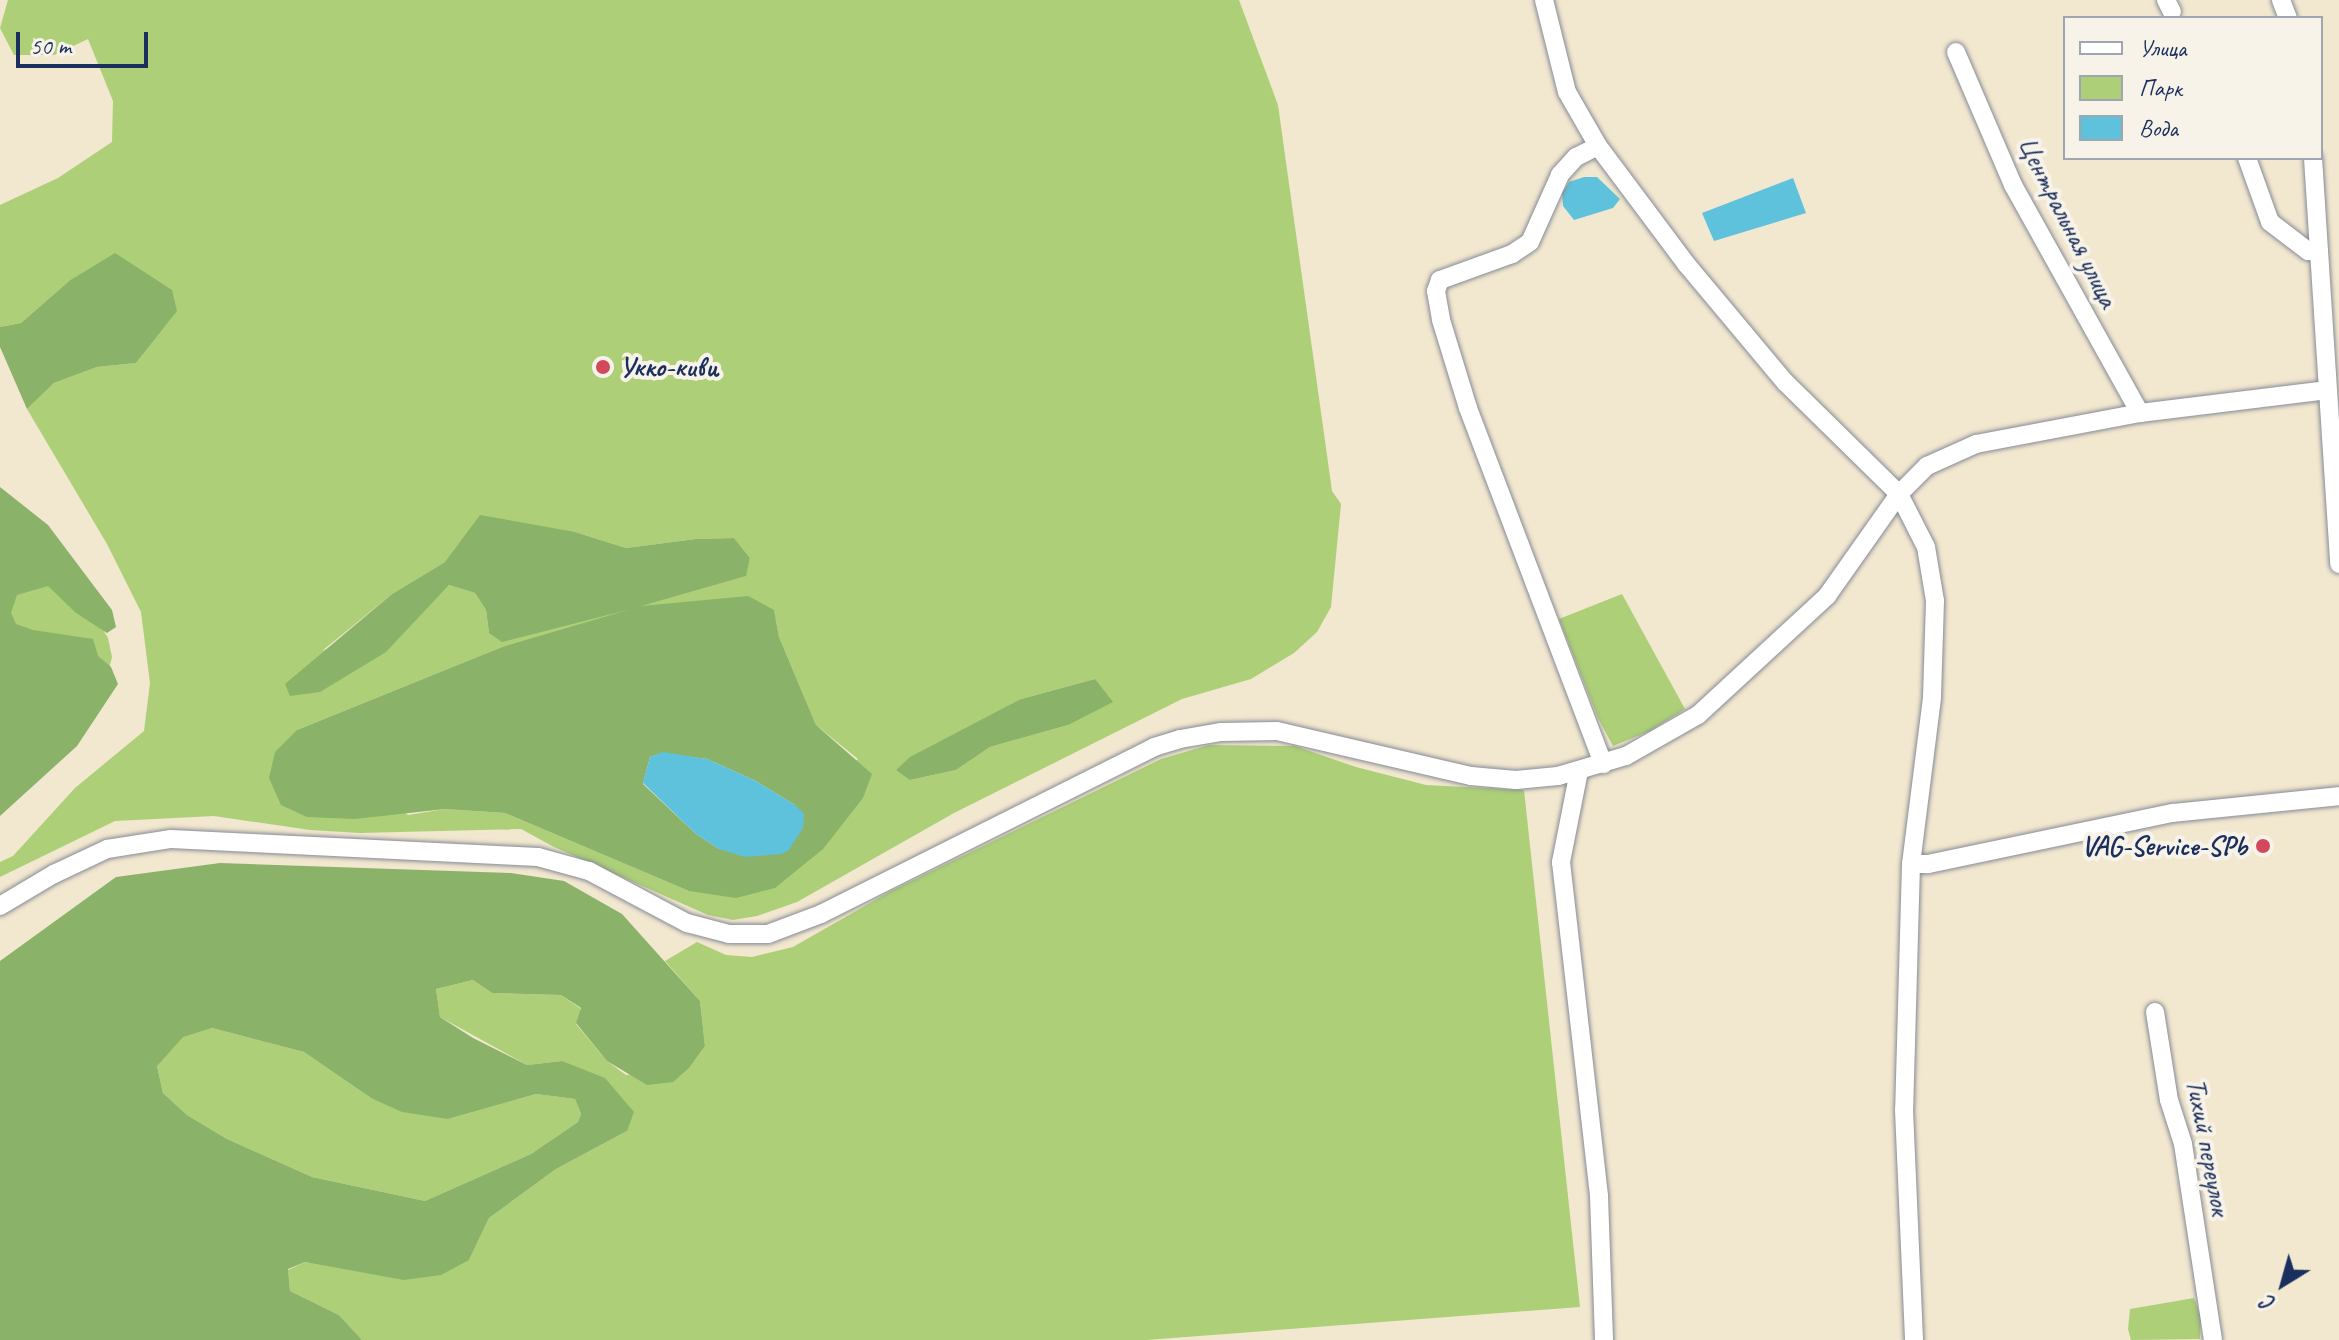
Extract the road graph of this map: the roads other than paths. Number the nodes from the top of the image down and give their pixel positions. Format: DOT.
graph roads {
  1 [pos="1544,0"];
  2 [pos="1956,52"];
  3 [pos="1598,146"];
  4 [pos="2248,160"];
  5 [pos="2313,160"];
  6 [pos="2319,251"];
  7 [pos="2328,390"];
  8 [pos="2140,413"];
  9 [pos="1899,494"];
  10 [pos="2339,564"];
  11 [pos="1603,764"];
  12 [pos="1579,771"];
  13 [pos="2339,796"];
  14 [pos="1911,864"];
  15 [pos="0,906"];
  16 [pos="2155,1012"];
  17 [pos="1604,1340"];
  18 [pos="1914,1340"];
  19 [pos="2213,1340"];
  1 -- 3 [label="street"];
  2 -- 8 [label="street, Центральная улица"];
  3 -- 9 [label="street"];
  3 -- 11 [label="street"];
  4 -- 6 [label="street"];
  5 -- 6 [label="street"];
  6 -- 7 [label="street"];
  7 -- 8 [label="street"];
  7 -- 10 [label="street"];
  8 -- 9 [label="street"];
  9 -- 11 [label="street"];
  9 -- 14 [label="street"];
  11 -- 12 [label="street"];
  12 -- 15 [label="street"];
  12 -- 17 [label="street"];
  13 -- 14 [label="street"];
  14 -- 18 [label="street"];
  16 -- 19 [label="street, Тихий переулок"];
}
